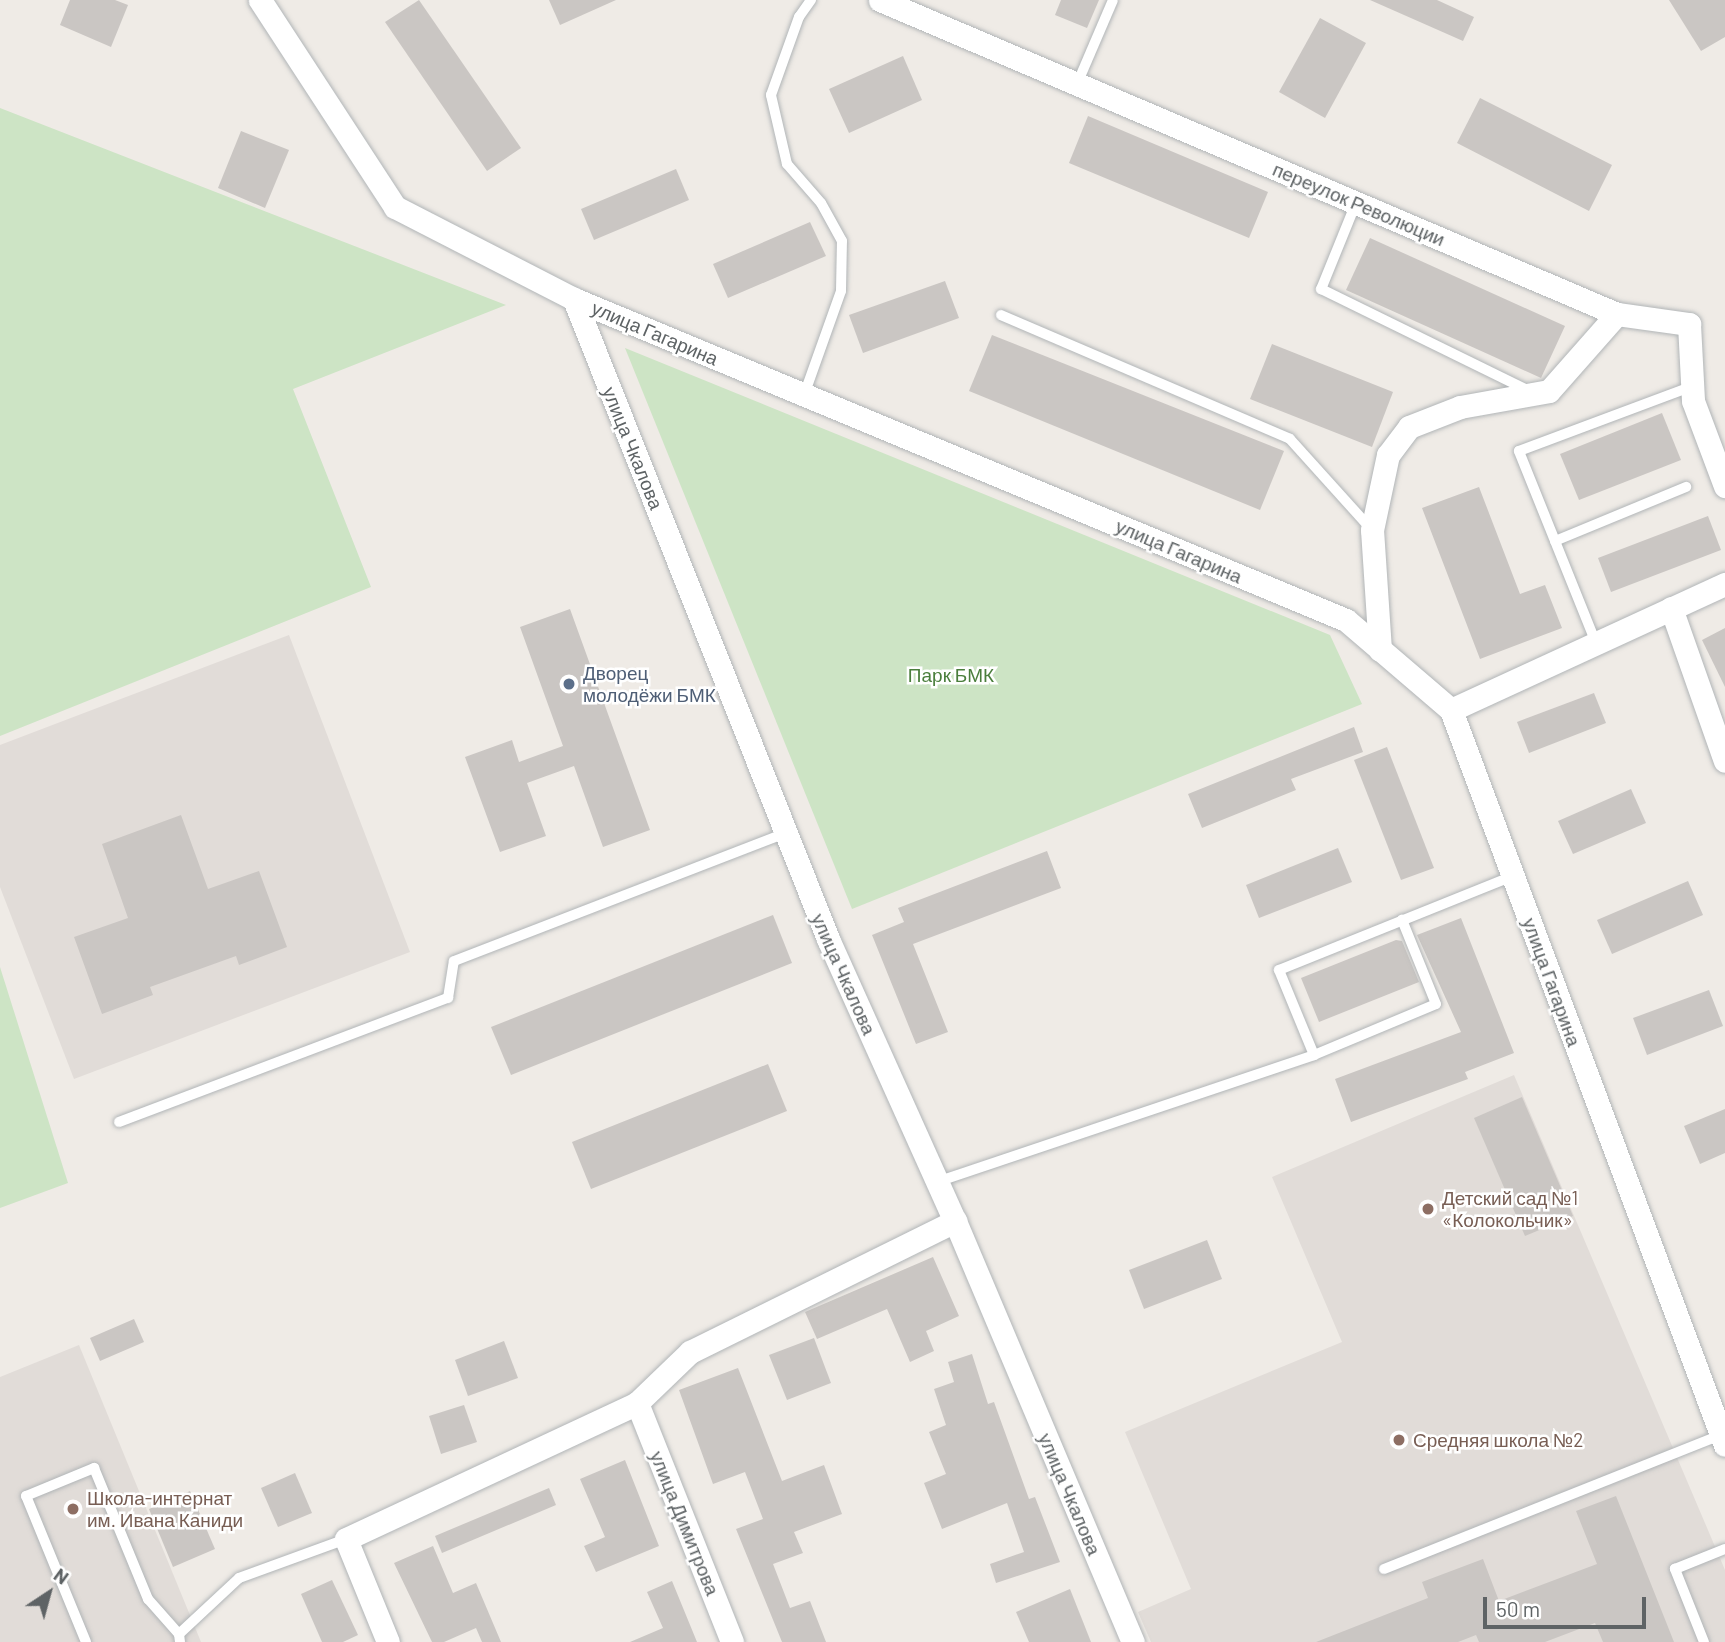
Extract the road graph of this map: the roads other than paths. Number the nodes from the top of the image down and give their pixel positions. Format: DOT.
graph roads {
  1 [pos="260,0"];
  2 [pos="811,0"];
  3 [pos="880,0"];
  4 [pos="1114,0"];
  5 [pos="1077,84"];
  6 [pos="1356,203"];
  7 [pos="574,299"];
  8 [pos="1617,314"];
  9 [pos="1001,316"];
  10 [pos="1693,386"];
  11 [pos="1535,393"];
  12 [pos="804,394"];
  13 [pos="1686,486"];
  14 [pos="1725,486"];
  15 [pos="1372,530"];
  16 [pos="1555,541"];
  17 [pos="1725,584"];
  18 [pos="1671,608"];
  19 [pos="1596,643"];
  20 [pos="1380,650"];
  21 [pos="1451,710"];
  22 [pos="1717,713"];
  23 [pos="1725,761"];
  24 [pos="785,833"];
  25 [pos="1513,876"];
  26 [pos="1402,920"];
  27 [pos="1314,1055"];
  28 [pos="119,1122"];
  29 [pos="937,1182"];
  30 [pos="955,1222"];
  31 [pos="637,1403"];
  32 [pos="1721,1428"];
  33 [pos="346,1539"];
  34 [pos="1725,1549"];
  35 [pos="1384,1569"];
  36 [pos="179,1638"];
  37 [pos="86,1642"];
  38 [pos="388,1642"];
  39 [pos="732,1642"];
  40 [pos="1133,1642"];
  41 [pos="1704,1642"];
  1 -- 7 [label="street, улица Гагарина"];
  2 -- 12 [label="lane"];
  3 -- 5 [label="street, переулок Революции"];
  4 -- 5 [label="lane"];
  5 -- 6 [label="street, переулок Революции"];
  6 -- 8 [label="street, переулок Революции"];
  6 -- 11 [label="lane"];
  7 -- 12 [label="street, улица Гагарина"];
  7 -- 24 [label="street, улица Чкалова"];
  8 -- 10 [label="street, переулок Революции"];
  8 -- 11 [label="street"];
  9 -- 15 [label="lane"];
  10 -- 14 [label="street, переулок Революции"];
  10 -- 16 [label="lane"];
  11 -- 15 [label="street"];
  12 -- 20 [label="street, улица Гагарина"];
  13 -- 16 [label="lane"];
  15 -- 20 [label="street"];
  16 -- 19 [label="lane"];
  17 -- 18 [label="street"];
  18 -- 19 [label="street"];
  18 -- 22 [label="street"];
  19 -- 21 [label="street"];
  20 -- 21 [label="street, улица Гагарина"];
  21 -- 25 [label="street, улица Гагарина"];
  22 -- 23 [label="street"];
  24 -- 28 [label="lane"];
  24 -- 29 [label="street, улица Чкалова"];
  25 -- 26 [label="lane"];
  25 -- 32 [label="street, улица Гагарина"];
  26 -- 27 [label="lane"];
  26 -- 27 [label="lane"];
  27 -- 29 [label="lane"];
  29 -- 30 [label="street, улица Чкалова"];
  30 -- 31 [label="street"];
  30 -- 40 [label="street, улица Чкалова"];
  31 -- 33 [label="street"];
  31 -- 39 [label="street, улица Димитрова"];
  32 -- 35 [label="lane"];
  33 -- 36 [label="lane"];
  33 -- 38 [label="street"];
  34 -- 41 [label="lane"];
  36 -- 37 [label="lane"];
}
